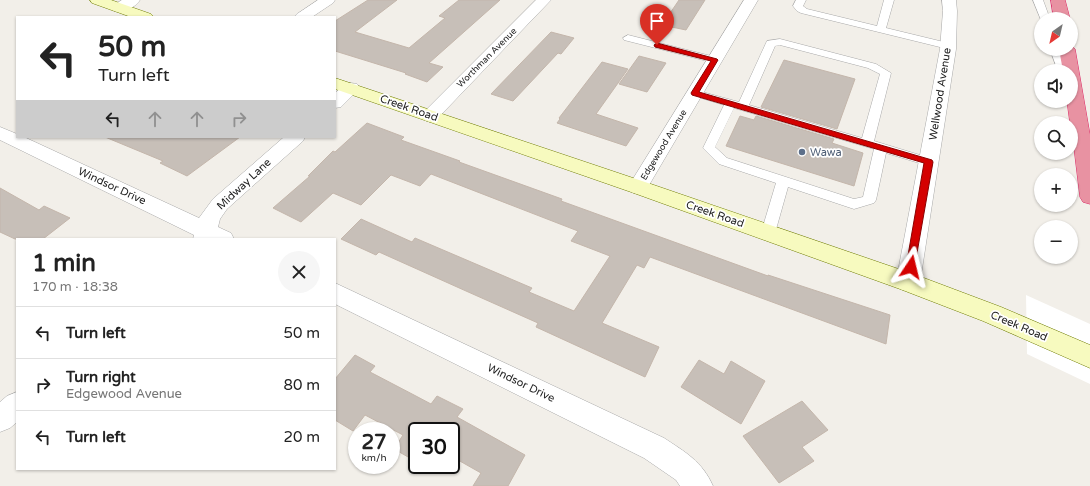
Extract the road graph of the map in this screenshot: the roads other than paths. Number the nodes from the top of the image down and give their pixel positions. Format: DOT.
graph roads {
  1 [pos="97,0"];
  2 [pos="133,0"];
  3 [pos="328,0"];
  4 [pos="544,0"];
  5 [pos="750,0"];
  6 [pos="801,0"];
  7 [pos="889,0"];
  8 [pos="949,0"];
  9 [pos="1038,0"];
  10 [pos="1058,0"];
  11 [pos="119,8"];
  12 [pos="1042,12"];
  13 [pos="1061,12"];
  14 [pos="143,16"];
  15 [pos="304,16"];
  16 [pos="881,30"];
  17 [pos="628,38"];
  18 [pos="948,46"];
  19 [pos="715,60"];
  20 [pos="343,86"];
  21 [pos="695,93"];
  22 [pos="336,100"];
  23 [pos="736,105"];
  24 [pos="1075,108"];
  25 [pos="1077,108"];
  26 [pos="430,116"];
  27 [pos="1079,119"];
  28 [pos="0,133"];
  29 [pos="295,138"];
  30 [pos="867,143"];
  31 [pos="881,147"];
  32 [pos="929,162"];
  33 [pos="784,181"];
  34 [pos="638,187"];
  35 [pos="1090,197"];
  36 [pos="768,233"];
  37 [pos="211,236"];
  38 [pos="908,282"];
  39 [pos="336,293"];
  40 [pos="1090,357"];
  41 [pos="16,406"];
  42 [pos="0,419"];
  43 [pos="698,486"];
  1 -- 11 [label="main road"];
  2 -- 11 [label="street"];
  3 -- 15 [label="street"];
  4 -- 26 [label="street, Worthman Avenue"];
  5 -- 19 [label="street, Edgewood Avenue"];
  6 -- 16 [label="lane"];
  7 -- 16 [label="lane"];
  8 -- 18 [label="street, Wellwood Avenue"];
  9 -- 12 [label="lane"];
  10 -- 13 [label="highway"];
  11 -- 14 [label="main road"];
  16 -- 18 [label="lane"];
  17 -- 19 [label="lane"];
  18 -- 32 [label="street, Wellwood Avenue"];
  19 -- 21 [label="street, Edgewood Avenue"];
  20 -- 22 [label="street"];
  20 -- 26 [label="main road, Creek Road"];
  21 -- 23 [label="lane"];
  21 -- 34 [label="street, Edgewood Avenue"];
  23 -- 30 [label="lane"];
  23 -- 30 [label="lane"];
  23 -- 33 [label="lane"];
  24 -- 27 [label="lane"];
  25 -- 27 [label="highway"];
  26 -- 34 [label="main road, Creek Road"];
  27 -- 35 [label="highway"];
  28 -- 37 [label="street, Windsor Drive"];
  29 -- 37 [label="street, Midway Lane"];
  30 -- 31 [label="lane"];
  31 -- 32 [label="lane"];
  31 -- 33 [label="lane"];
  32 -- 38 [label="street, Wellwood Avenue"];
  33 -- 36 [label="lane"];
  34 -- 36 [label="main road, Creek Road"];
  36 -- 38 [label="main road, Creek Road"];
  38 -- 40 [label="main road, Creek Road"];
  39 -- 43 [label="street, Windsor Drive"];
  41 -- 42 [label="street"];
}
